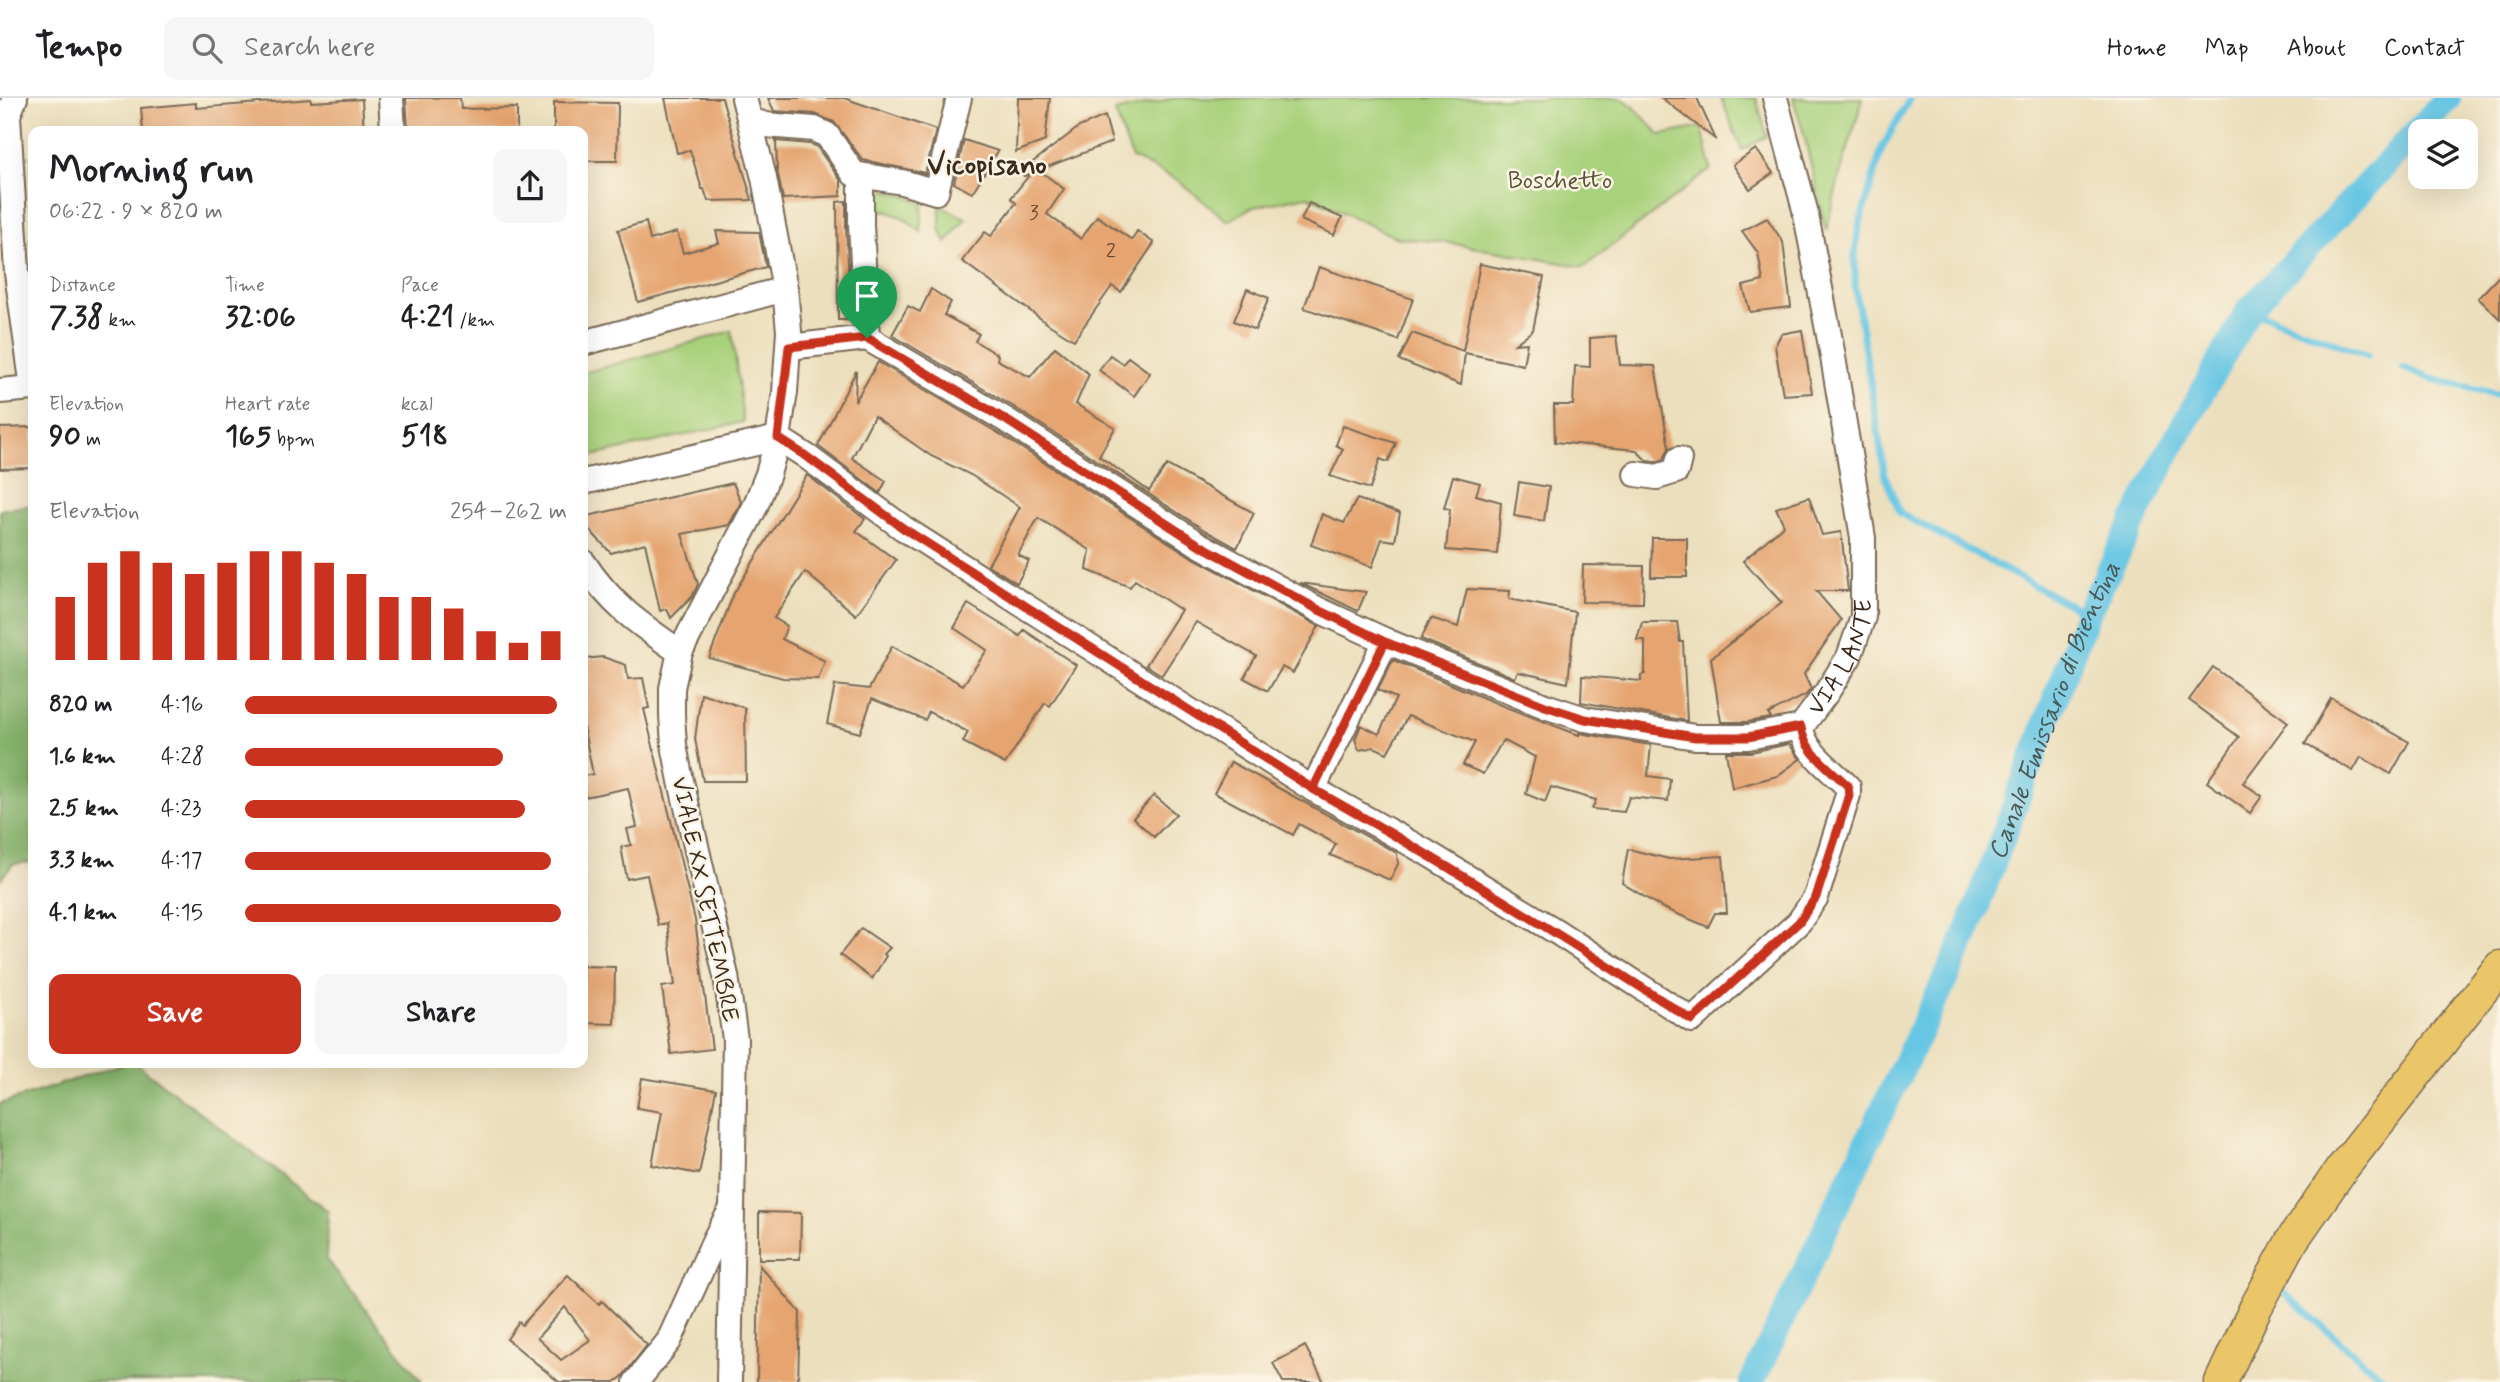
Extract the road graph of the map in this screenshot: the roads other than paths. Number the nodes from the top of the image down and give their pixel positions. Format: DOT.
graph roads {
  1 [pos="15,98"];
  2 [pos="391,98"];
  3 [pos="959,98"];
  4 [pos="1775,98"];
  5 [pos="747,109"];
  6 [pos="393,126"];
  7 [pos="861,176"];
  8 [pos="25,273"];
  9 [pos="785,289"];
  10 [pos="28,316"];
  11 [pos="867,338"];
  12 [pos="588,341"];
  13 [pos="789,347"];
  14 [pos="28,388"];
  15 [pos="0,391"];
  16 [pos="778,438"];
  17 [pos="1679,459"];
  18 [pos="1636,474"];
  19 [pos="588,481"];
  20 [pos="588,569"];
  21 [pos="1385,642"];
  22 [pos="680,652"];
  23 [pos="1801,727"];
  24 [pos="1313,789"];
  25 [pos="2500,967"];
  26 [pos="732,1209"];
  27 [pos="636,1382"];
  28 [pos="729,1382"];
  29 [pos="2221,1382"];
  1 -- 8 [label="street"];
  2 -- 6 [label="street"];
  3 -- 7 [label="street"];
  4 -- 23 [label="street, VIA LANTE"];
  5 -- 7 [label="street"];
  5 -- 9 [label="street, VIALE XX SETTEMBRE"];
  7 -- 11 [label="street"];
  8 -- 10 [label="street"];
  9 -- 12 [label="street"];
  9 -- 13 [label="street, VIALE XX SETTEMBRE"];
  11 -- 13 [label="street"];
  11 -- 21 [label="street, VIA LANTE"];
  13 -- 16 [label="street, VIALE XX SETTEMBRE"];
  14 -- 15 [label="street"];
  16 -- 19 [label="street"];
  16 -- 22 [label="street, VIALE XX SETTEMBRE"];
  16 -- 24 [label="street"];
  17 -- 18 [label="street"];
  20 -- 22 [label="street"];
  21 -- 23 [label="street, VIA LANTE"];
  21 -- 24 [label="street"];
  22 -- 26 [label="street, VIALE XX SETTEMBRE"];
  23 -- 24 [label="street"];
  25 -- 29 [label="main road"];
  26 -- 27 [label="street"];
  26 -- 28 [label="street, VIALE XX SETTEMBRE"];
}
